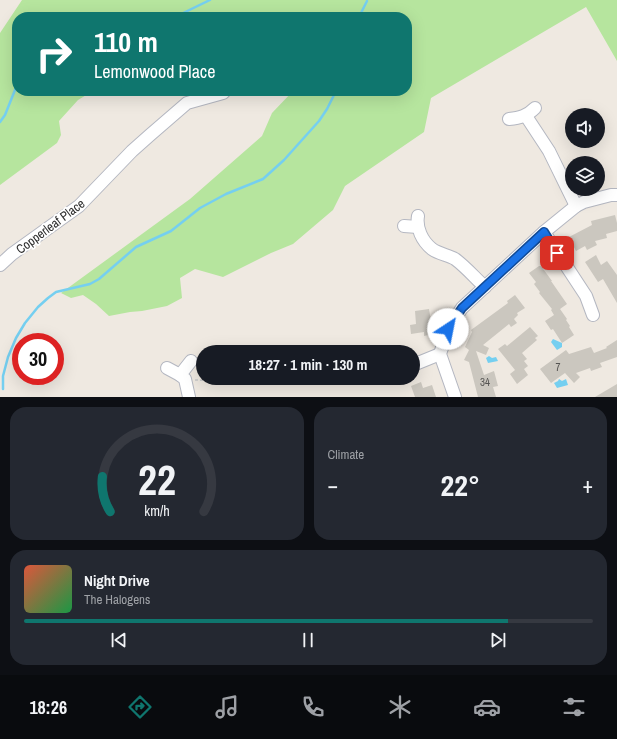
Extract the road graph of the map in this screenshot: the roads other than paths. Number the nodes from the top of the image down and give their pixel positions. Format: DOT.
graph roads {
  1 [pos="212,96"];
  2 [pos="535,108"];
  3 [pos="526,116"];
  4 [pos="509,119"];
  5 [pos="617,195"];
  6 [pos="576,206"];
  7 [pos="404,226"];
  8 [pos="544,232"];
  9 [pos="0,265"];
  10 [pos="485,287"];
  11 [pos="593,315"];
  12 [pos="440,354"];
  13 [pos="190,361"];
  14 [pos="420,362"];
  15 [pos="167,368"];
  16 [pos="183,377"];
  17 [pos="189,397"];
  18 [pos="455,397"];
  1 -- 9 [label="street, Copperleaf Place"];
  2 -- 3 [label="street"];
  3 -- 4 [label="street"];
  3 -- 6 [label="street"];
  5 -- 6 [label="street"];
  6 -- 8 [label="street"];
  7 -- 10 [label="street"];
  8 -- 10 [label="street"];
  8 -- 11 [label="street"];
  10 -- 12 [label="street"];
  12 -- 14 [label="street"];
  12 -- 18 [label="street"];
  13 -- 16 [label="street"];
  15 -- 16 [label="street"];
  16 -- 17 [label="street"];
}
